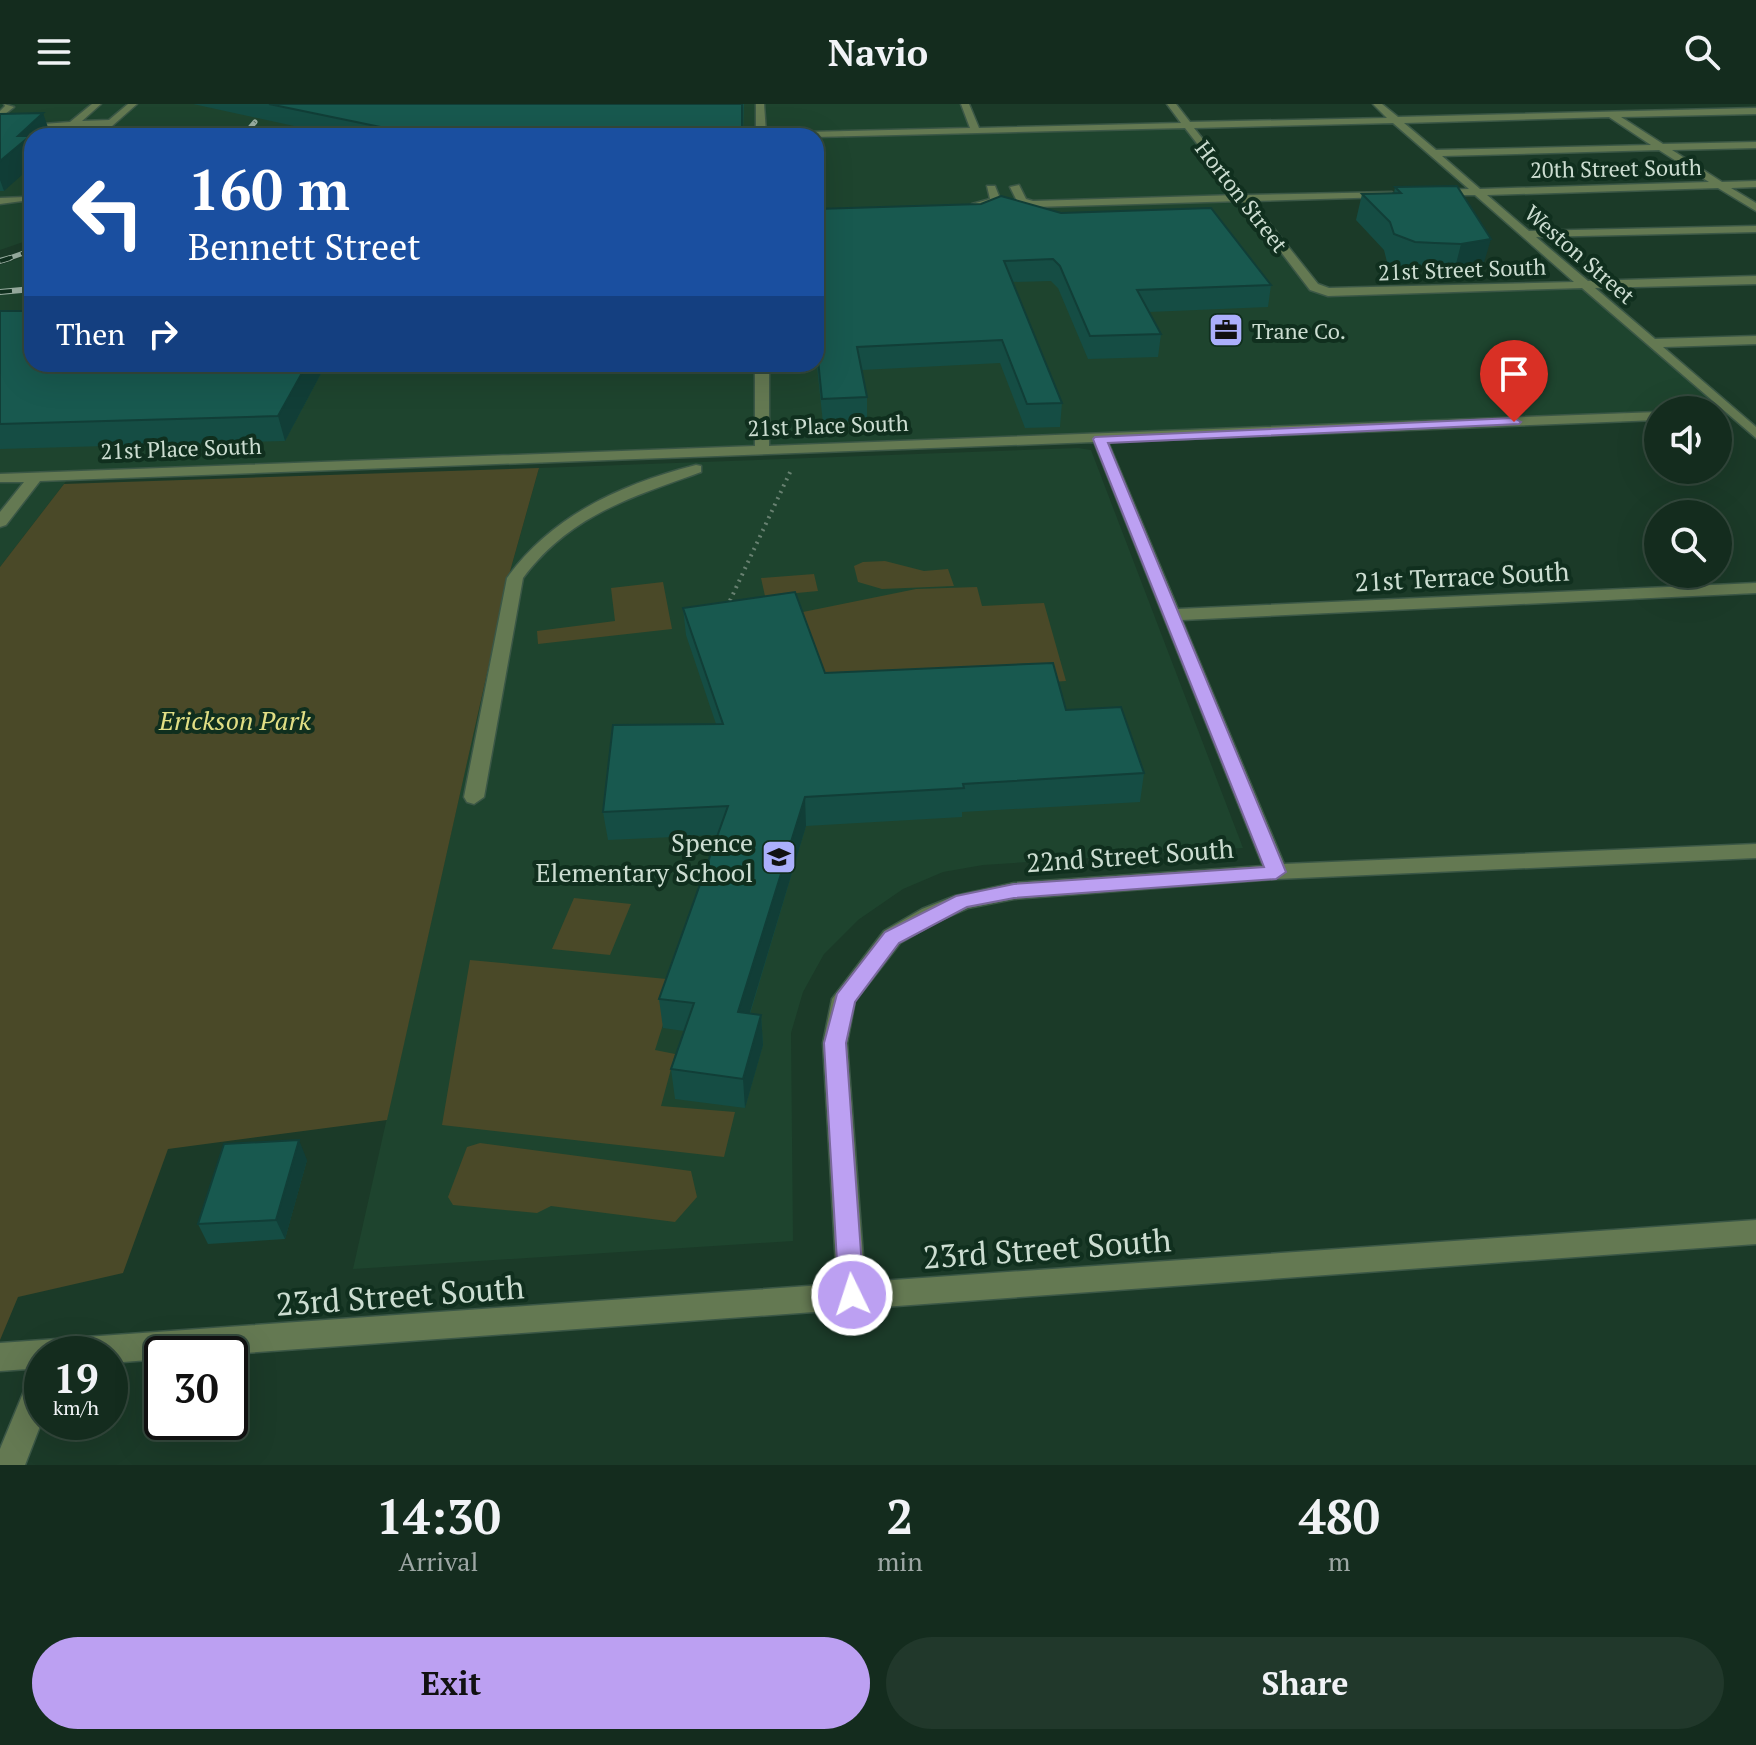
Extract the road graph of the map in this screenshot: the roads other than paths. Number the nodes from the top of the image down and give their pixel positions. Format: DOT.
graph roads {
  1 [pos="8,104"];
  2 [pos="97,104"];
  3 [pos="133,104"];
  4 [pos="760,104"];
  5 [pos="965,104"];
  6 [pos="1171,104"];
  7 [pos="1377,104"];
  8 [pos="1594,104"];
  9 [pos="1756,111"];
  10 [pos="1610,114"];
  11 [pos="0,115"];
  12 [pos="1395,119"];
  13 [pos="111,123"];
  14 [pos="73,124"];
  15 [pos="1186,124"];
  16 [pos="17,126"];
  17 [pos="106,128"];
  18 [pos="761,128"];
  19 [pos="975,130"];
  20 [pos="824,134"];
  21 [pos="1756,145"];
  22 [pos="1662,148"];
  23 [pos="1433,153"];
  24 [pos="1756,184"];
  25 [pos="1720,185"];
  26 [pos="1015,187"];
  27 [pos="991,188"];
  28 [pos="1478,191"];
  29 [pos="1406,193"];
  30 [pos="1422,193"];
  31 [pos="1243,198"];
  32 [pos="24,200"];
  33 [pos="0,201"];
  34 [pos="968,206"];
  35 [pos="1756,208"];
  36 [pos="1756,229"];
  37 [pos="1527,234"];
  38 [pos="1756,280"];
  39 [pos="1585,285"];
  40 [pos="1314,287"];
  41 [pos="1756,340"];
  42 [pos="1652,343"];
  43 [pos="762,372"];
  44 [pos="1707,396"];
  45 [pos="1756,412"];
  46 [pos="1732,413"];
  47 [pos="1644,417"];
  48 [pos="1732,418"];
  49 [pos="1756,434"];
  50 [pos="1100,439"];
  51 [pos="762,449"];
  52 [pos="696,469"];
  53 [pos="36,476"];
  54 [pos="0,478"];
  55 [pos="0,522"];
  56 [pos="1756,588"];
  57 [pos="1170,615"];
  58 [pos="474,797"];
  59 [pos="1754,853"];
  60 [pos="1276,872"];
  61 [pos="1756,1232"];
  62 [pos="852,1295"];
  63 [pos="128,1348"];
  64 [pos="24,1355"];
  65 [pos="0,1357"];
  66 [pos="24,1428"];
  67 [pos="9,1465"];
  1 -- 11 [label="street"];
  2 -- 14 [label="street"];
  3 -- 13 [label="street"];
  4 -- 18 [label="street"];
  5 -- 19 [label="street"];
  6 -- 15 [label="street, Horton Street"];
  7 -- 12 [label="street, Weston Street"];
  8 -- 10 [label="street"];
  9 -- 10 [label="street"];
  10 -- 12 [label="street"];
  10 -- 22 [label="street"];
  12 -- 15 [label="street"];
  12 -- 23 [label="street, Weston Street"];
  13 -- 14 [label="street"];
  13 -- 17 [label="street"];
  14 -- 16 [label="street"];
  15 -- 19 [label="street"];
  15 -- 31 [label="street, Horton Street"];
  19 -- 20 [label="street"];
  21 -- 22 [label="street"];
  22 -- 23 [label="street"];
  22 -- 25 [label="street"];
  23 -- 28 [label="street, Weston Street"];
  24 -- 25 [label="street, 20th Street South"];
  25 -- 28 [label="street, 20th Street South"];
  25 -- 35 [label="street"];
  26 -- 31 [label="street"];
  27 -- 34 [label="street"];
  28 -- 30 [label="street, 20th Street South"];
  28 -- 37 [label="street, Weston Street"];
  29 -- 31 [label="street"];
  31 -- 40 [label="street, Horton Street"];
  32 -- 33 [label="street"];
  36 -- 37 [label="street"];
  37 -- 39 [label="street, Weston Street"];
  38 -- 39 [label="street, 21st Street South"];
  39 -- 40 [label="street, 21st Street South"];
  39 -- 42 [label="street, Weston Street"];
  41 -- 42 [label="street"];
  42 -- 44 [label="street, Weston Street"];
  43 -- 51 [label="street"];
  45 -- 46 [label="street"];
  47 -- 50 [label="street, 21st Place South"];
  48 -- 49 [label="street, Weston Street"];
  50 -- 51 [label="street, 21st Place South"];
  50 -- 57 [label="street"];
  51 -- 53 [label="street, 21st Place South"];
  52 -- 58 [label="street"];
  53 -- 54 [label="street, 21st Place South"];
  53 -- 55 [label="street"];
  56 -- 57 [label="street, 21st Terrace South"];
  57 -- 60 [label="street"];
  59 -- 60 [label="street, 22nd Street South"];
  60 -- 62 [label="street, 22nd Street South"];
  61 -- 62 [label="street, 23rd Street South"];
  62 -- 63 [label="street, 23rd Street South"];
  64 -- 65 [label="street, 23rd Street South"];
  66 -- 67 [label="street"];
}
